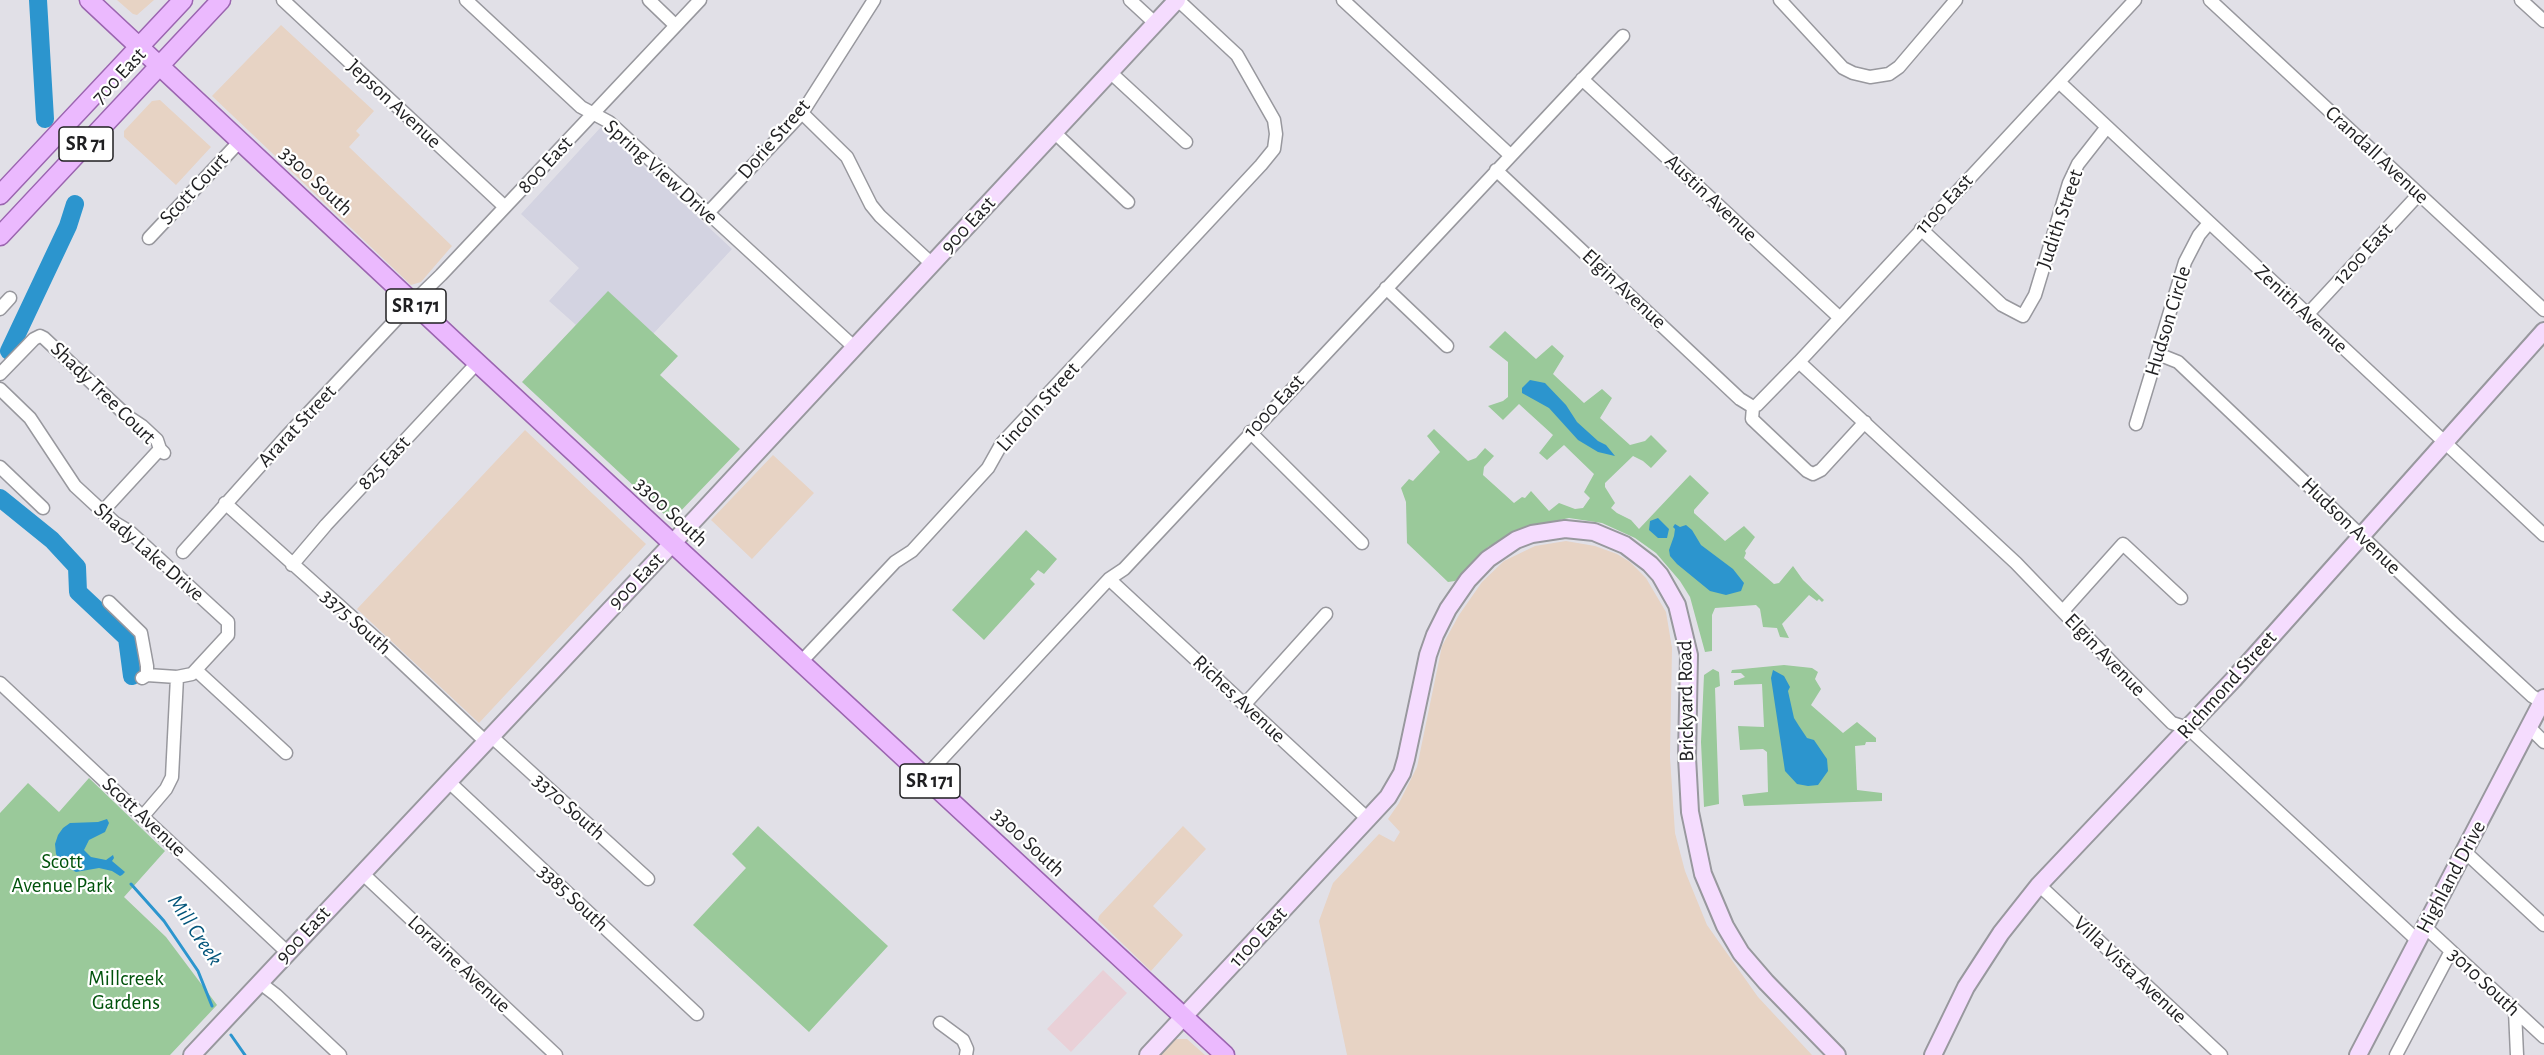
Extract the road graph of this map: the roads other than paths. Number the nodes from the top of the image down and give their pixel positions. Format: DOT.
graph roads {
  1 [pos="88,0"];
  2 [pos="183,0"];
  3 [pos="221,0"];
  4 [pos="283,0"];
  5 [pos="466,0"];
  6 [pos="648,0"];
  7 [pos="700,0"];
  8 [pos="874,0"];
  9 [pos="1130,0"];
  10 [pos="1178,0"];
  11 [pos="1343,0"];
  12 [pos="1780,0"];
  13 [pos="1956,0"];
  14 [pos="2135,0"];
  15 [pos="2210,0"];
  16 [pos="2521,0"];
  17 [pos="2544,21"];
  18 [pos="1156,24"];
  19 [pos="675,25"];
  20 [pos="1623,36"];
  21 [pos="139,46"];
  22 [pos="159,66"];
  23 [pos="1110,72"];
  24 [pos="1582,79"];
  25 [pos="2058,82"];
  26 [pos="802,112"];
  27 [pos="593,113"];
  28 [pos="2107,127"];
  29 [pos="1054,132"];
  30 [pos="240,141"];
  31 [pos="1186,142"];
  32 [pos="1510,155"];
  33 [pos="1496,170"];
  34 [pos="2419,194"];
  35 [pos="0,195"];
  36 [pos="1128,202"];
  37 [pos="505,207"];
  38 [pos="707,214"];
  39 [pos="2209,224"];
  40 [pos="1921,229"];
  41 [pos="0,236"];
  42 [pos="149,238"];
  43 [pos="932,264"];
  44 [pos="1386,288"];
  45 [pos="10,298"];
  46 [pos="414,304"];
  47 [pos="0,309"];
  48 [pos="2544,310"];
  49 [pos="2307,315"];
  50 [pos="1840,318"];
  51 [pos="2544,332"];
  52 [pos="1447,346"];
  53 [pos="854,347"];
  54 [pos="2158,354"];
  55 [pos="1798,362"];
  56 [pos="477,363"];
  57 [pos="0,374"];
  58 [pos="0,389"];
  59 [pos="1753,407"];
  60 [pos="1865,422"];
  61 [pos="2136,424"];
  62 [pos="1250,432"];
  63 [pos="2444,443"];
  64 [pos="0,467"];
  65 [pos="225,503"];
  66 [pos="43,508"];
  67 [pos="102,512"];
  68 [pos="2544,535"];
  69 [pos="2362,537"];
  70 [pos="672,543"];
  71 [pos="1362,543"];
  72 [pos="183,552"];
  73 [pos="292,565"];
  74 [pos="1108,579"];
  75 [pos="2181,598"];
  76 [pos="109,602"];
  77 [pos="2063,611"];
  78 [pos="1326,614"];
  79 [pos="801,662"];
  80 [pos="197,671"];
  81 [pos="177,677"];
  82 [pos="0,683"];
  83 [pos="2543,700"];
  84 [pos="1245,704"];
  85 [pos="2529,727"];
  86 [pos="2188,728"];
  87 [pos="488,739"];
  88 [pos="2544,742"];
  89 [pos="286,753"];
  90 [pos="925,777"];
  91 [pos="448,781"];
  92 [pos="143,816"];
  93 [pos="1369,820"];
  94 [pos="2464,851"];
  95 [pos="362,873"];
  96 [pos="648,879"];
  97 [pos="2039,885"];
  98 [pos="2544,925"];
  99 [pos="2421,933"];
  100 [pos="2451,951"];
  101 [pos="287,952"];
  102 [pos="259,982"];
  103 [pos="2515,1011"];
  104 [pos="697,1014"];
  105 [pos="1184,1017"];
  106 [pos="940,1023"];
  107 [pos="2544,1037"];
  108 [pos="1936,1054"];
  109 [pos="192,1055"];
  110 [pos="340,1055"];
  111 [pos="556,1055"];
  112 [pos="966,1055"];
  113 [pos="1148,1055"];
  114 [pos="1226,1055"];
  115 [pos="1837,1055"];
  116 [pos="2221,1055"];
  117 [pos="2358,1055"];
  118 [pos="2396,1055"];
  119 [pos="2517,1055"];
  1 -- 21 [label="main road, 3300 South / SR 171"];
  2 -- 21 [label="main road, 700 East / SR 71"];
  3 -- 22 [label="main road, 700 East / SR 71"];
  4 -- 37 [label="street, Jepson Avenue"];
  5 -- 27 [label="street, Spring View Drive"];
  6 -- 19 [label="street"];
  7 -- 19 [label="street, 800 East"];
  8 -- 26 [label="street, Dorie Street"];
  9 -- 18 [label="street"];
  10 -- 18 [label="street, 900 East"];
  10 -- 79 [label="street, Lincoln Street"];
  11 -- 32 [label="street"];
  12 -- 13 [label="street"];
  14 -- 25 [label="street, 1100 East"];
  15 -- 34 [label="street, Crandall Avenue"];
  16 -- 17 [label="street"];
  18 -- 23 [label="street, 900 East"];
  19 -- 27 [label="street, 800 East"];
  20 -- 24 [label="street, 1000 East"];
  21 -- 22 [label="main road, 3300 South / SR 171"];
  21 -- 35 [label="main road, 700 East / SR 71"];
  22 -- 30 [label="main road, 3300 South / SR 171"];
  22 -- 41 [label="main road, 700 East / SR 71"];
  23 -- 29 [label="street, 900 East"];
  23 -- 31 [label="street"];
  24 -- 32 [label="street, 1000 East"];
  24 -- 50 [label="street, Austin Avenue"];
  25 -- 28 [label="street, Zenith Avenue"];
  25 -- 40 [label="street, 1100 East"];
  26 -- 38 [label="street, Dorie Street"];
  26 -- 43 [label="street"];
  27 -- 37 [label="street, 800 East"];
  27 -- 38 [label="street, Spring View Drive"];
  28 -- 39 [label="street, Zenith Avenue"];
  28 -- 40 [label="street, Judith Street"];
  29 -- 36 [label="street"];
  29 -- 43 [label="street, 900 East"];
  30 -- 42 [label="street, Scott Court"];
  30 -- 46 [label="main road, 3300 South / SR 171"];
  32 -- 33 [label="street, 1000 East"];
  33 -- 44 [label="street, 1000 East"];
  33 -- 59 [label="street, Elgin Avenue"];
  34 -- 48 [label="street, Crandall Avenue"];
  34 -- 49 [label="street, 1200 East"];
  37 -- 46 [label="street, 800 East"];
  38 -- 53 [label="street, Spring View Drive"];
  39 -- 49 [label="street, Zenith Avenue"];
  39 -- 54 [label="street, Hudson Circle"];
  40 -- 50 [label="street, 1100 East"];
  43 -- 53 [label="street, 900 East"];
  44 -- 52 [label="street"];
  44 -- 62 [label="street, 1000 East"];
  45 -- 47 [label="street"];
  46 -- 56 [label="main road, 3300 South / SR 171"];
  46 -- 65 [label="street, Ararat Street"];
  49 -- 63 [label="street, Zenith Avenue"];
  50 -- 55 [label="street, 1100 East"];
  51 -- 63 [label="street, Richmond Street"];
  53 -- 70 [label="street, 900 East"];
  54 -- 61 [label="street, Hudson Circle"];
  54 -- 69 [label="street, Hudson Avenue"];
  55 -- 59 [label="street, 1100 East"];
  55 -- 60 [label="street, Elgin Avenue"];
  56 -- 70 [label="main road, 3300 South / SR 171"];
  56 -- 73 [label="street, 825 East"];
  57 -- 67 [label="street, Shady Tree Court"];
  58 -- 67 [label="street, Shady Lake Drive"];
  59 -- 60 [label="street"];
  60 -- 77 [label="street, Elgin Avenue"];
  62 -- 71 [label="street"];
  62 -- 74 [label="street, 1000 East"];
  63 -- 68 [label="street, Zenith Avenue"];
  63 -- 69 [label="street, Richmond Street"];
  64 -- 66 [label="street"];
  65 -- 72 [label="street, Ararat Street"];
  65 -- 73 [label="street, 3375 South"];
  67 -- 80 [label="street, Shady Lake Drive"];
  69 -- 83 [label="street, Hudson Avenue"];
  69 -- 86 [label="street, Richmond Street"];
  70 -- 79 [label="main road, 3300 South / SR 171"];
  70 -- 87 [label="street, 900 East"];
  73 -- 87 [label="street, 3375 South"];
  74 -- 84 [label="street, Riches Avenue"];
  74 -- 90 [label="street, 1000 East"];
  75 -- 77 [label="street"];
  76 -- 81 [label="street"];
  77 -- 86 [label="street, Elgin Avenue"];
  78 -- 84 [label="street"];
  79 -- 90 [label="main road, 3300 South / SR 171"];
  80 -- 81 [label="street"];
  80 -- 89 [label="street"];
  81 -- 92 [label="street"];
  82 -- 92 [label="street, Scott Avenue"];
  83 -- 85 [label="street, Highland Drive"];
  84 -- 93 [label="street, Riches Avenue"];
  85 -- 88 [label="street"];
  85 -- 94 [label="street, Highland Drive"];
  86 -- 97 [label="street, Richmond Street"];
  86 -- 99 [label="street, Elgin Avenue"];
  87 -- 91 [label="street, 900 East"];
  87 -- 96 [label="street, 3370 South"];
  90 -- 105 [label="main road, 3300 South / SR 171"];
  91 -- 95 [label="street, 900 East"];
  91 -- 104 [label="street, 3385 South"];
  92 -- 101 [label="street, Scott Avenue"];
  93 -- 105 [label="street, 1100 East"];
  93 -- 115 [label="street, Brickyard Road"];
  94 -- 98 [label="street"];
  94 -- 99 [label="street, Highland Drive"];
  95 -- 101 [label="street, 900 East"];
  95 -- 111 [label="street, Lorraine Avenue"];
  97 -- 108 [label="street, Richmond Street"];
  97 -- 116 [label="street, Villa Vista Avenue"];
  99 -- 100 [label="street, 3010 South"];
  99 -- 117 [label="street, Highland Drive"];
  100 -- 103 [label="street, 3010 South"];
  100 -- 118 [label="street"];
  101 -- 102 [label="street, 900 East"];
  102 -- 109 [label="street, 900 East"];
  102 -- 110 [label="street"];
  103 -- 107 [label="street, 3010 South"];
  103 -- 119 [label="street"];
  105 -- 113 [label="street, 1100 East"];
  105 -- 114 [label="main road, 3300 South / SR 171"];
  106 -- 112 [label="street"];
}
